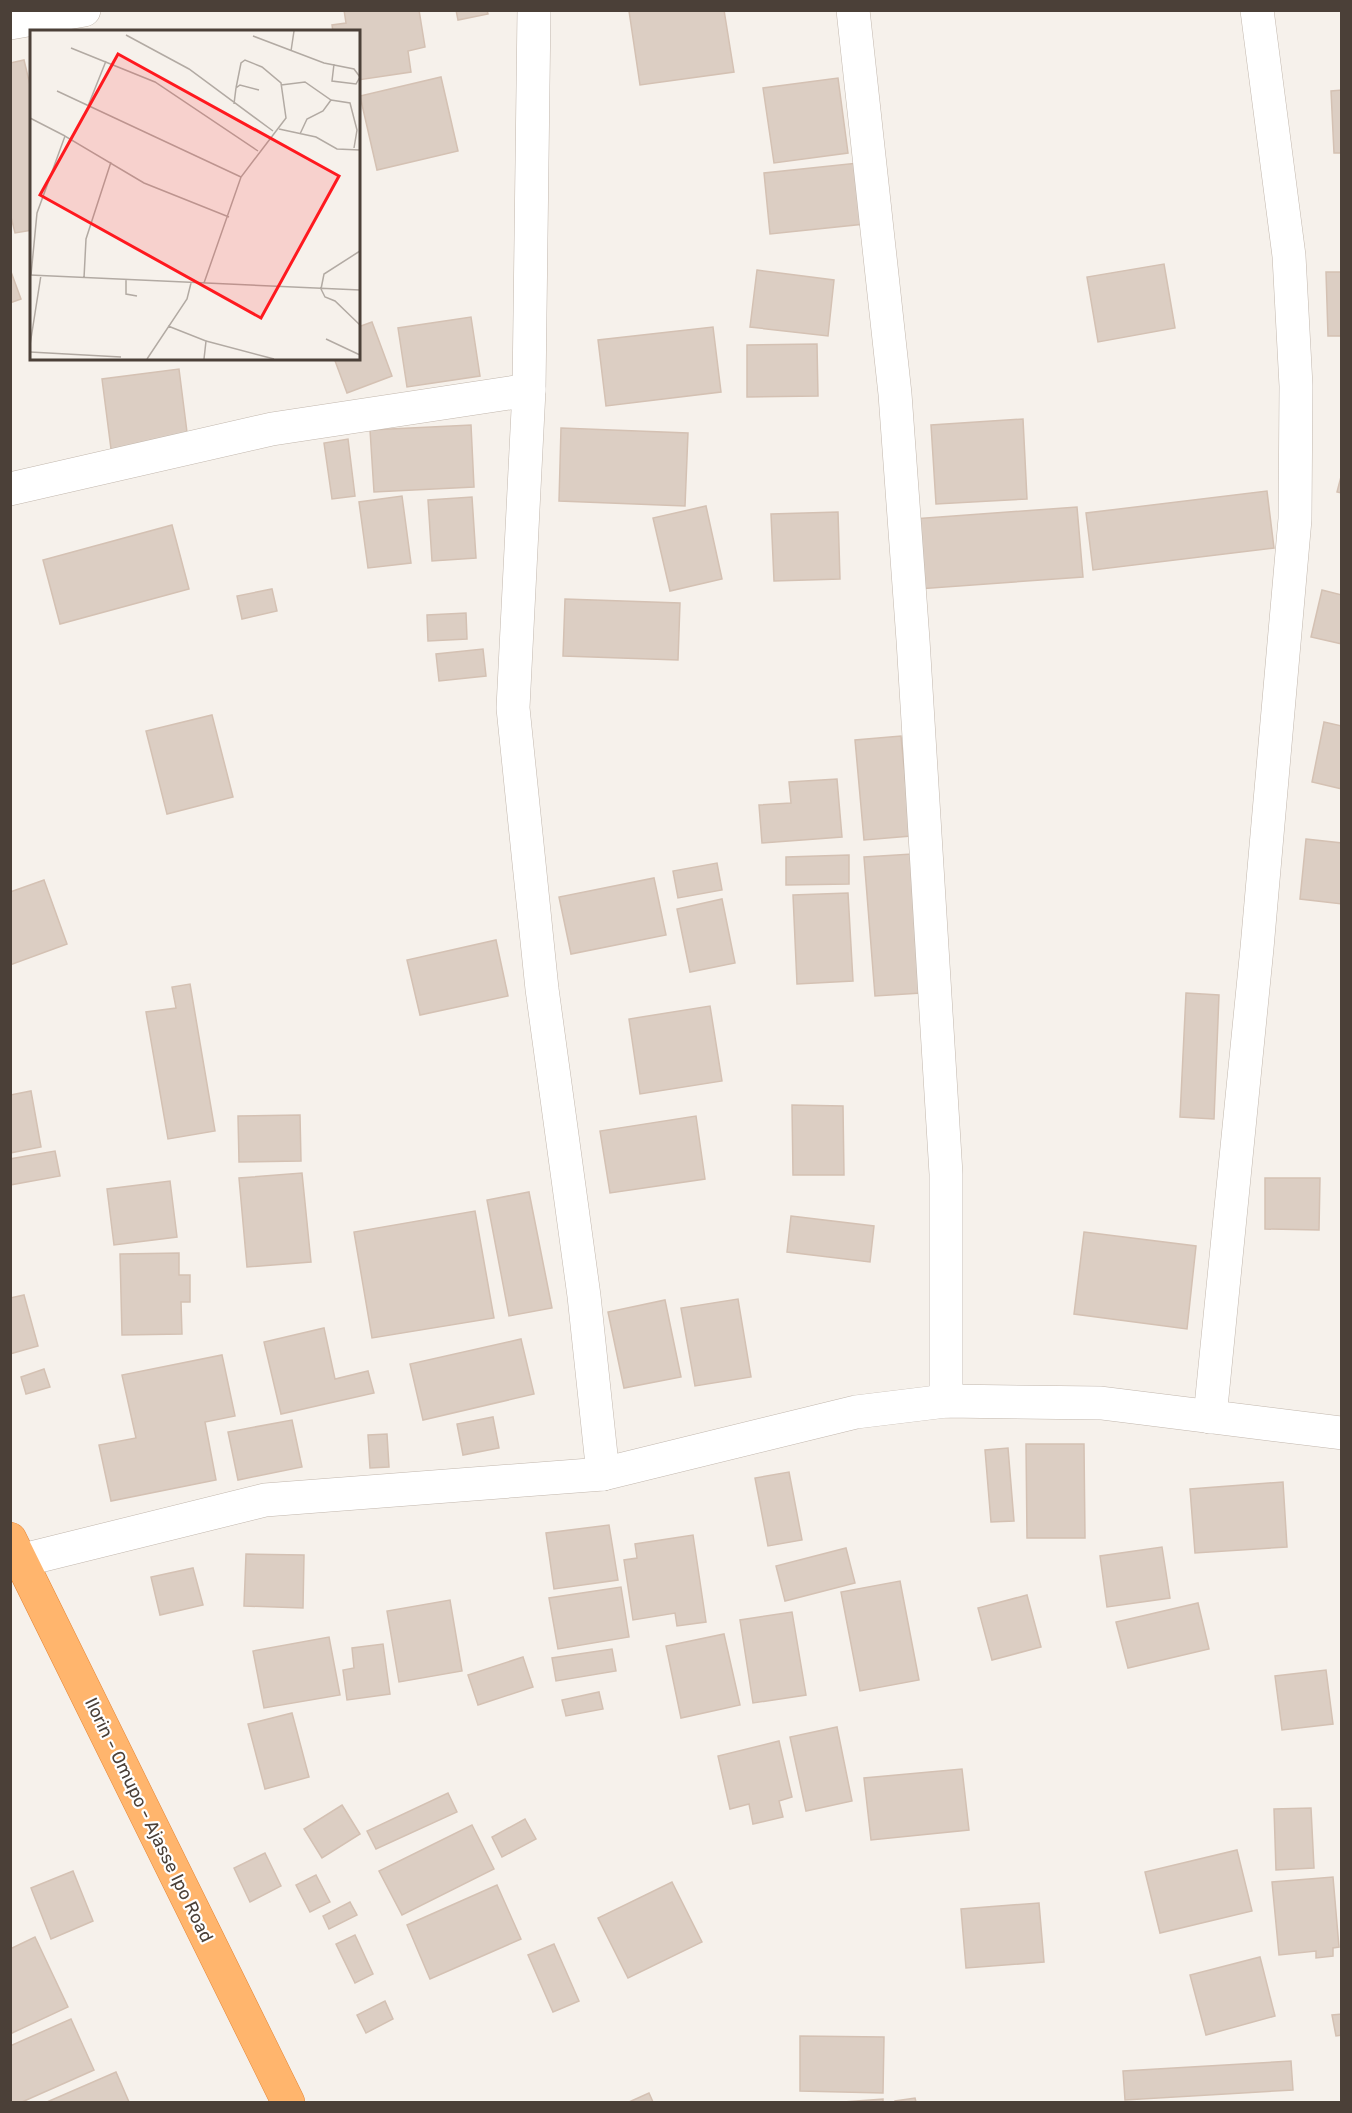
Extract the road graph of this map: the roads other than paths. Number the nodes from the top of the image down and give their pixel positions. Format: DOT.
graph roads {
  1 [pos="84,10"];
  2 [pos="534,10"];
  3 [pos="853,10"];
  4 [pos="1257,10"];
  5 [pos="10,23"];
  6 [pos="529,390"];
  7 [pos="10,489"];
  8 [pos="946,1401"];
  9 [pos="1210,1417"];
  10 [pos="1341,1433"];
  11 [pos="603,1474"];
  12 [pos="17,1550"];
  13 [pos="288,2103"];
  1 -- 5 [label="street"];
  2 -- 6 [label="street"];
  3 -- 8 [label="street"];
  4 -- 9 [label="street"];
  6 -- 7 [label="street"];
  6 -- 11 [label="street"];
  8 -- 9 [label="street"];
  8 -- 11 [label="street"];
  9 -- 10 [label="street"];
  11 -- 12 [label="street"];
  12 -- 13 [label="highway, Ilorin - Omupo - Ajasse Ipo Road"];
}
